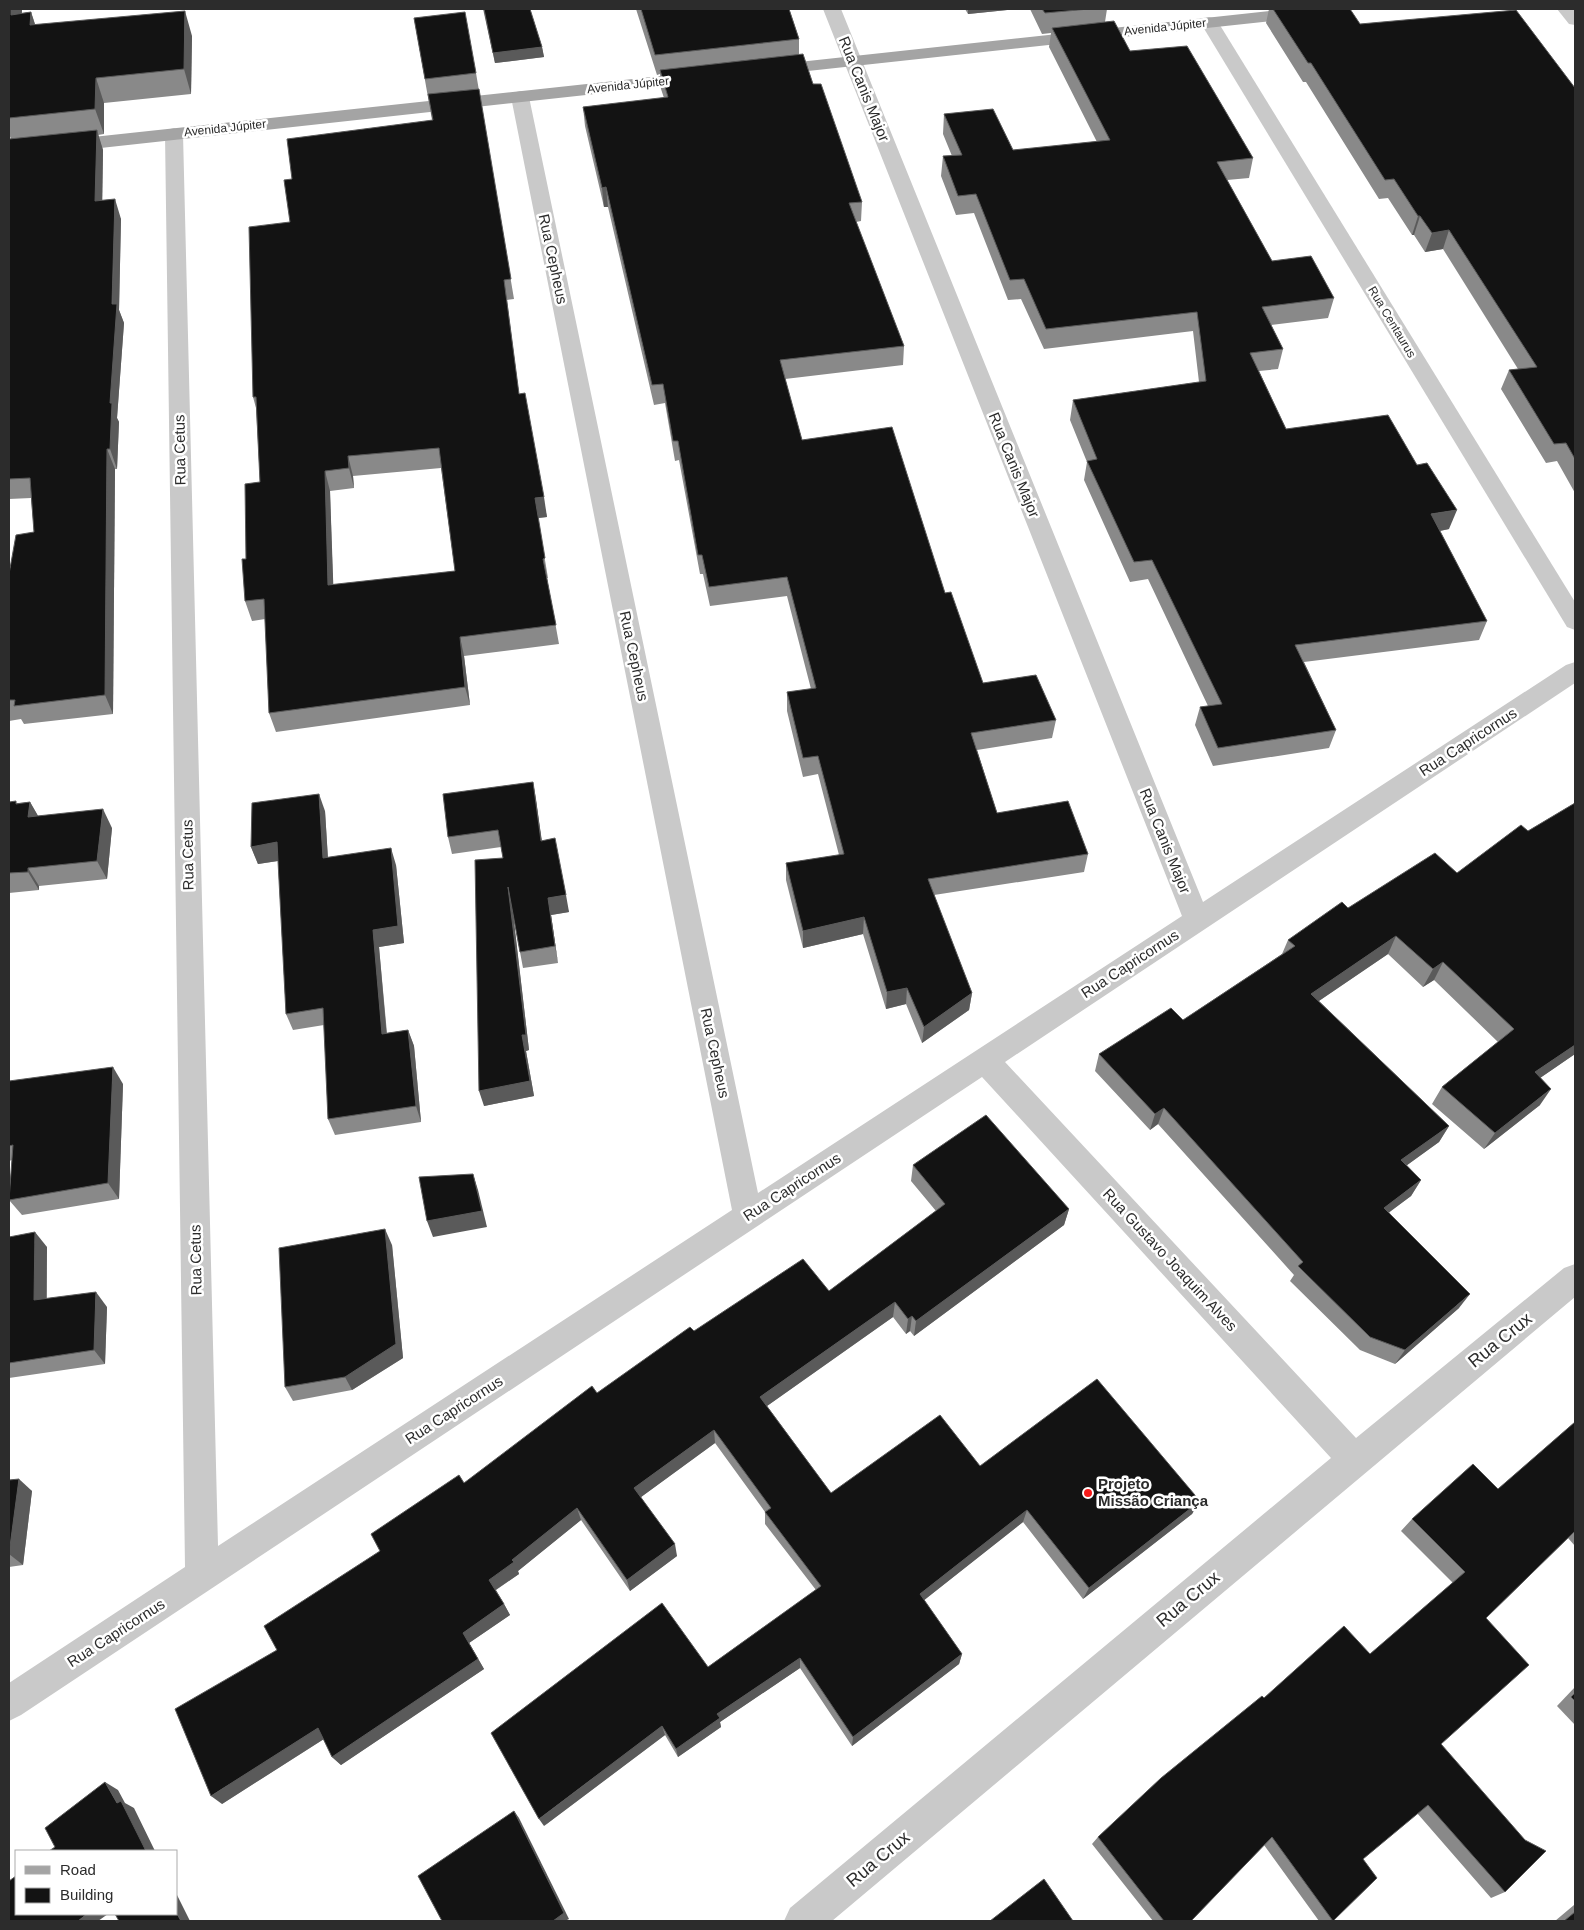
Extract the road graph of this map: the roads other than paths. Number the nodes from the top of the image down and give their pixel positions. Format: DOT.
graph roads {
  1 [pos="832,9"];
  2 [pos="1336,9"];
  3 [pos="1566,9"];
  4 [pos="1575,20"];
  5 [pos="1209,22"];
  6 [pos="853,61"];
  7 [pos="755,72"];
  8 [pos="716,76"];
  9 [pos="520,97"];
  10 [pos="174,134"];
  11 [pos="9,152"];
  12 [pos="1575,621"];
  13 [pos="1575,671"];
  14 [pos="1197,921"];
  15 [pos="985,1060"];
  16 [pos="748,1216"];
  17 [pos="1575,1278"];
  18 [pos="1354,1460"];
  19 [pos="202,1576"];
  20 [pos="9,1703"];
  21 [pos="803,1921"];
  1 -- 6 [label="street, Rua Canis Major"];
  2 -- 5 [label="main road, Avenida Júpiter"];
  3 -- 4 [label="street"];
  5 -- 6 [label="main road, Avenida Júpiter"];
  5 -- 12 [label="street, Rua Centaurus"];
  6 -- 7 [label="main road, Avenida Júpiter"];
  6 -- 14 [label="street, Rua Canis Major"];
  8 -- 9 [label="main road, Avenida Júpiter"];
  9 -- 10 [label="main road, Avenida Júpiter"];
  9 -- 16 [label="street, Rua Cepheus"];
  10 -- 11 [label="main road, Avenida Júpiter"];
  10 -- 19 [label="street, Rua Cetus"];
  13 -- 14 [label="street, Rua Capricornus"];
  14 -- 15 [label="street, Rua Capricornus"];
  15 -- 16 [label="street, Rua Capricornus"];
  15 -- 18 [label="street, Rua Gustavo Joaquim Alves"];
  16 -- 19 [label="street, Rua Capricornus"];
  17 -- 18 [label="street, Rua Crux"];
  18 -- 21 [label="street, Rua Crux"];
  19 -- 20 [label="street, Rua Capricornus"];
}
